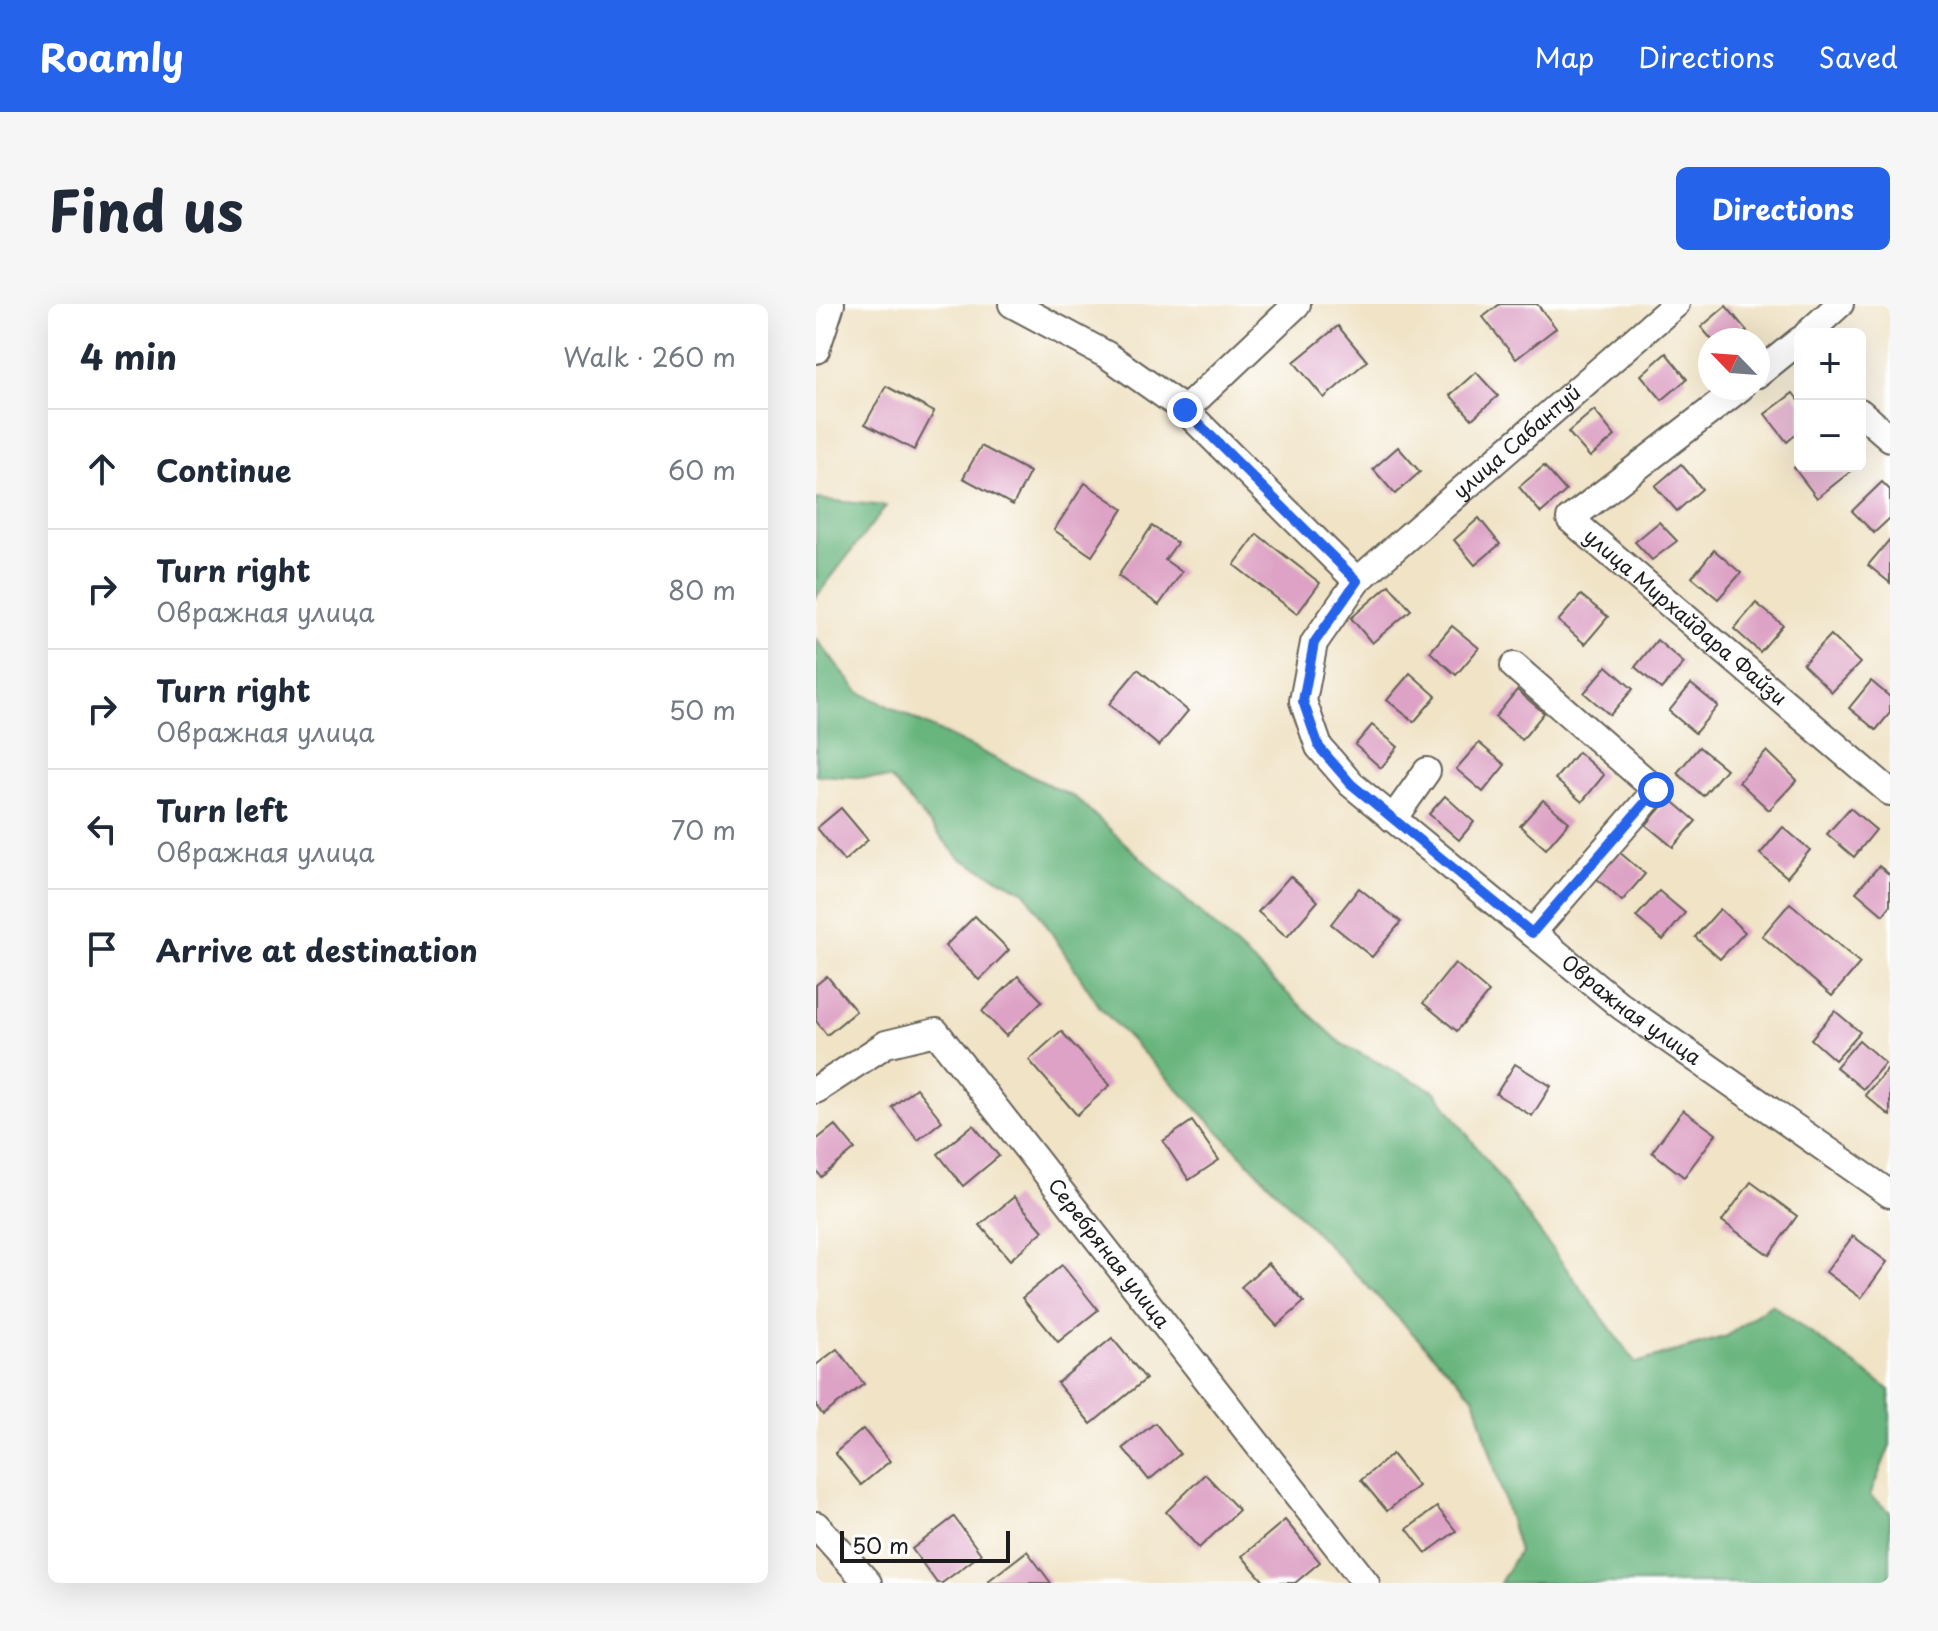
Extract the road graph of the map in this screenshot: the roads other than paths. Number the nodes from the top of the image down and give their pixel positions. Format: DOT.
graph roads {
  1 [pos="831,304"];
  2 [pos="1012,304"];
  3 [pos="1297,304"];
  4 [pos="1676,304"];
  5 [pos="1840,304"];
  6 [pos="1817,328"];
  7 [pos="816,350"];
  8 [pos="1794,350"];
  9 [pos="1770,366"];
  10 [pos="1724,400"];
  11 [pos="1185,410"];
  12 [pos="1866,417"];
  13 [pos="1890,438"];
  14 [pos="1357,581"];
  15 [pos="1514,666"];
  16 [pos="1427,771"];
  17 [pos="1890,792"];
  18 [pos="1393,819"];
  19 [pos="1532,933"];
  20 [pos="816,1090"];
  21 [pos="1890,1194"];
  22 [pos="816,1525"];
  23 [pos="868,1583"];
  24 [pos="1366,1583"];
  1 -- 7 [label="street"];
  2 -- 11 [label="street"];
  3 -- 11 [label="street"];
  4 -- 14 [label="street, улица Сабантуй"];
  5 -- 6 [label="street"];
  8 -- 9 [label="street"];
  10 -- 17 [label="street, улица Мирхайдара Файзи"];
  11 -- 14 [label="street"];
  12 -- 13 [label="street"];
  14 -- 18 [label="street, Овражная улица"];
  15 -- 19 [label="street"];
  16 -- 18 [label="street"];
  18 -- 19 [label="street, Овражная улица"];
  19 -- 21 [label="street, Овражная улица"];
  20 -- 24 [label="street, Серебряная улица"];
  22 -- 23 [label="street"];
}
